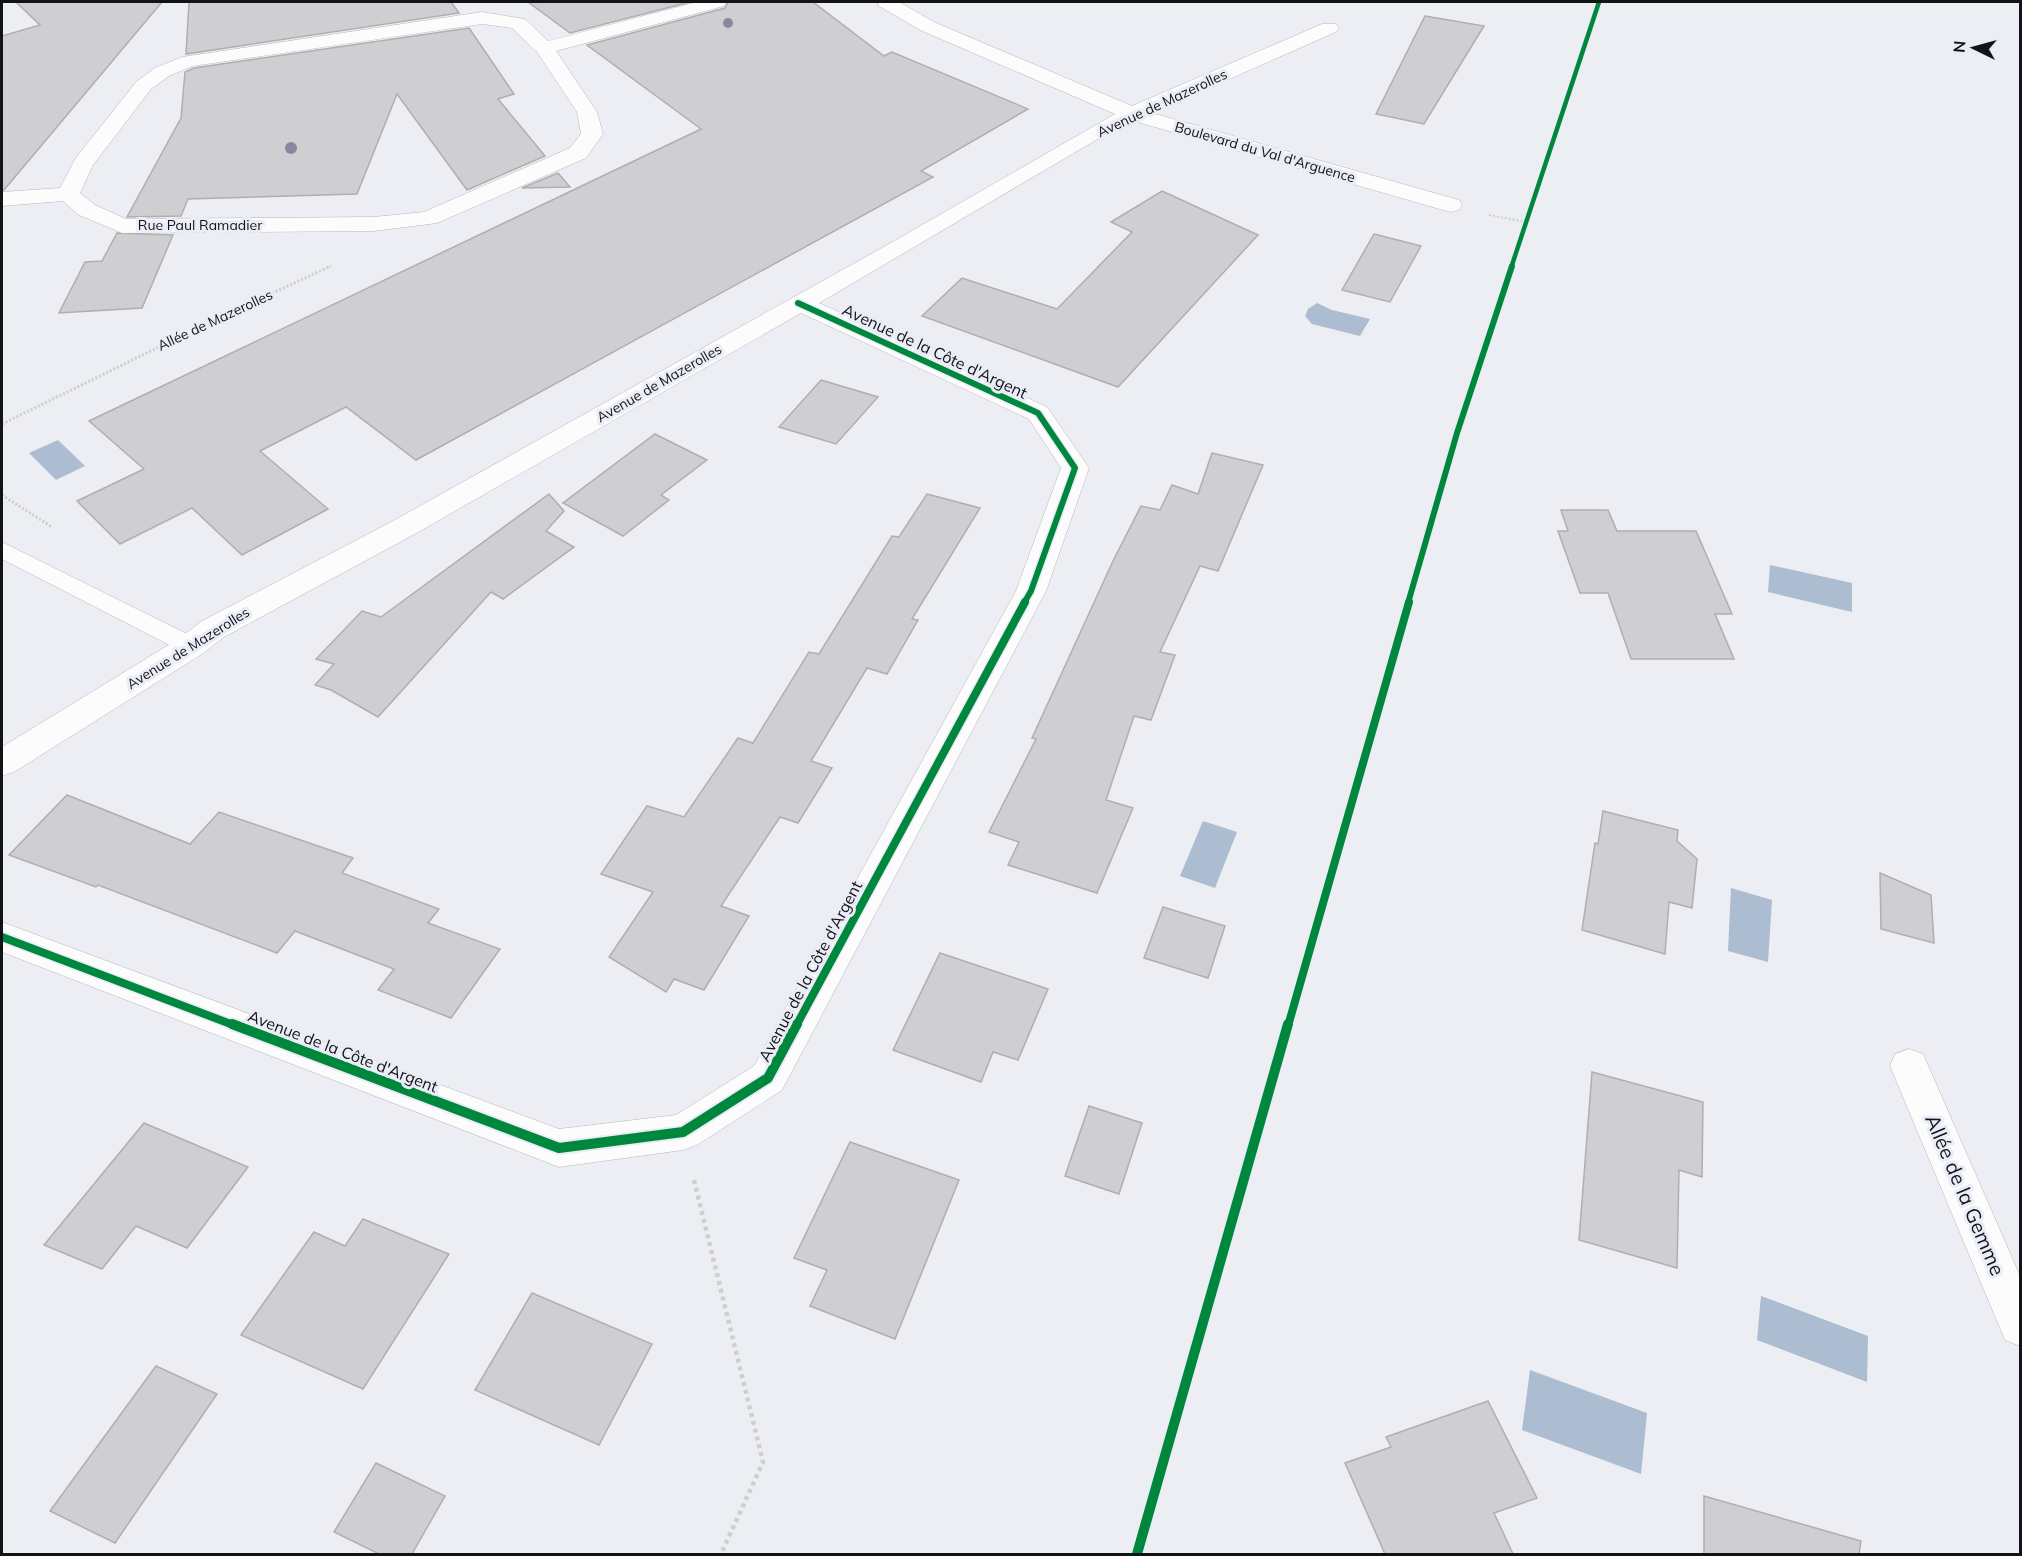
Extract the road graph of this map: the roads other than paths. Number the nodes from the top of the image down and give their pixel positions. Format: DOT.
graph roads {
  1 [pos="717,2"];
  2 [pos="886,2"];
  3 [pos="1329,28"];
  4 [pos="544,48"];
  5 [pos="1133,114"];
  6 [pos="68,194"];
  7 [pos="2,199"];
  8 [pos="1451,205"];
  9 [pos="798,303"];
  10 [pos="2,550"];
  11 [pos="191,646"];
  12 [pos="2,763"];
  13 [pos="2,937"];
  14 [pos="1910,1066"];
  15 [pos="2020,1325"];
  1 -- 4 [label="street"];
  2 -- 5 [label="street, Boulevard du Val d'Arguence"];
  3 -- 5 [label="street, Avenue de Mazerolles"];
  4 -- 6 [label="street, Rue Paul Ramadier"];
  4 -- 6 [label="street, Rue Paul Ramadier"];
  5 -- 8 [label="street, Boulevard du Val d'Arguence"];
  5 -- 9 [label="street, Avenue de Mazerolles"];
  6 -- 7 [label="street"];
  9 -- 11 [label="street, Avenue de Mazerolles"];
  9 -- 13 [label="street, Avenue de la Côte d'Argent"];
  10 -- 11 [label="lane"];
  11 -- 12 [label="street, Avenue de Mazerolles"];
  14 -- 15 [label="street, Allée de la Gemme"];
}
